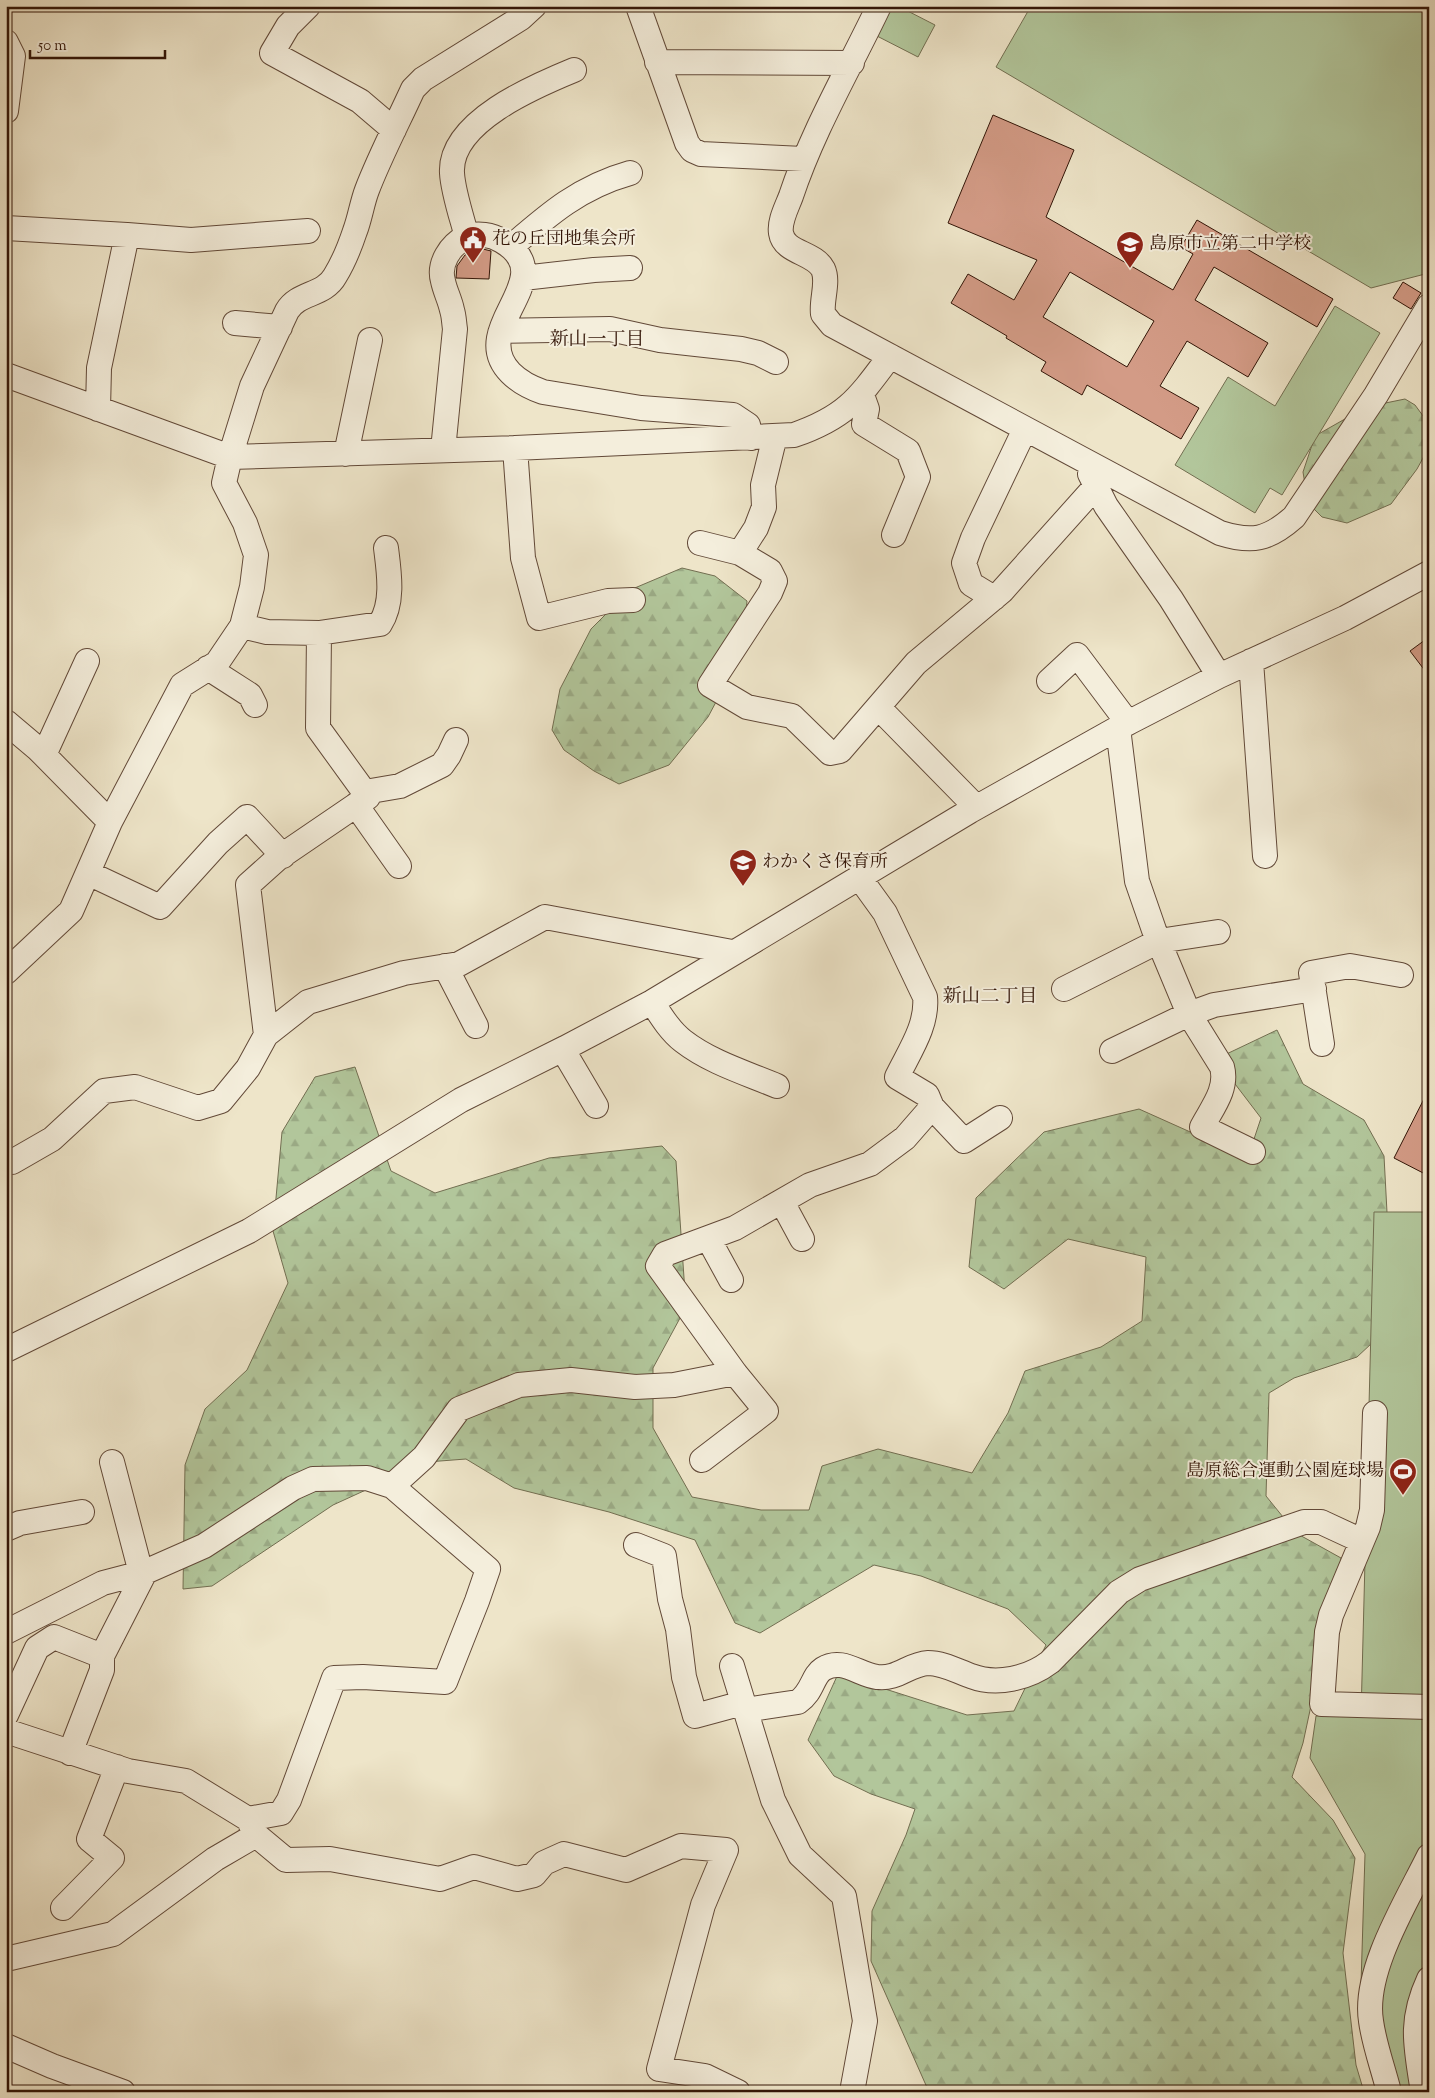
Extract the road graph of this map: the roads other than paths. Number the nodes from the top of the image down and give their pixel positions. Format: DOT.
graph roads {
  1 [pos="308,6"];
  2 [pos="534,6"];
  3 [pos="638,6"];
  4 [pos="879,6"];
  5 [pos="6,42"];
  6 [pos="657,62"];
  7 [pos="852,63"];
  8 [pos="574,70"];
  9 [pos="6,110"];
  10 [pos="394,130"];
  11 [pos="803,159"];
  12 [pos="630,173"];
  13 [pos="6,228"];
  14 [pos="308,231"];
  15 [pos="127,235"];
  16 [pos="467,237"];
  17 [pos="511,247"];
  18 [pos="630,268"];
  19 [pos="523,278"];
  20 [pos="1429,306"];
  21 [pos="235,323"];
  22 [pos="280,327"];
  23 [pos="501,330"];
  24 [pos="370,340"];
  25 [pos="890,356"];
  26 [pos="776,362"];
  27 [pos="6,375"];
  28 [pos="862,395"];
  29 [pos="98,409"];
  30 [pos="1025,429"];
  31 [pos="775,436"];
  32 [pos="751,438"];
  33 [pos="514,448"];
  34 [pos="443,450"];
  35 [pos="346,454"];
  36 [pos="230,457"];
  37 [pos="1084,461"];
  38 [pos="1096,486"];
  39 [pos="894,535"];
  40 [pos="700,543"];
  41 [pos="386,548"];
  42 [pos="740,554"];
  43 [pos="1429,573"];
  44 [pos="994,598"];
  45 [pos="633,600"];
  46 [pos="242,626"];
  47 [pos="319,633"];
  48 [pos="87,661"];
  49 [pos="1250,662"];
  50 [pos="208,668"];
  51 [pos="1219,676"];
  52 [pos="1049,681"];
  53 [pos="255,705"];
  54 [pos="878,707"];
  55 [pos="6,722"];
  56 [pos="1123,726"];
  57 [pos="456,740"];
  58 [pos="44,755"];
  59 [pos="361,799"];
  60 [pos="976,807"];
  61 [pos="110,822"];
  62 [pos="283,856"];
  63 [pos="1264,856"];
  64 [pos="399,866"];
  65 [pos="88,874"];
  66 [pos="859,877"];
  67 [pos="1218,932"];
  68 [pos="1159,941"];
  69 [pos="732,952"];
  70 [pos="445,966"];
  71 [pos="6,972"];
  72 [pos="1401,975"];
  73 [pos="1064,989"];
  74 [pos="1314,989"];
  75 [pos="652,1002"];
  76 [pos="1189,1014"];
  77 [pos="476,1026"];
  78 [pos="266,1035"];
  79 [pos="1322,1044"];
  80 [pos="563,1050"];
  81 [pos="1112,1051"];
  82 [pos="777,1086"];
  83 [pos="596,1106"];
  84 [pos="932,1107"];
  85 [pos="1000,1118"];
  86 [pos="1253,1152"];
  87 [pos="6,1162"];
  88 [pos="782,1202"];
  89 [pos="708,1238"];
  90 [pos="802,1239"];
  91 [pos="731,1280"];
  92 [pos="6,1350"];
  93 [pos="735,1373"];
  94 [pos="1375,1413"];
  95 [pos="702,1460"];
  96 [pos="112,1462"];
  97 [pos="392,1486"];
  98 [pos="82,1512"];
  99 [pos="6,1529"];
  100 [pos="1362,1540"];
  101 [pos="636,1545"];
  102 [pos="143,1573"];
  103 [pos="6,1632"];
  104 [pos="102,1656"];
  105 [pos="732,1666"];
  106 [pos="744,1706"];
  107 [pos="1429,1707"];
  108 [pos="6,1715"];
  109 [pos="6,1731"];
  110 [pos="70,1753"];
  111 [pos="117,1767"];
  112 [pos="252,1827"];
  113 [pos="1429,1856"];
  114 [pos="63,1908"];
  115 [pos="6,1959"];
  116 [pos="1429,1979"];
  117 [pos="6,2046"];
  118 [pos="74,2083"];
  119 [pos="122,2092"];
  120 [pos="738,2092"];
  121 [pos="852,2092"];
  122 [pos="1389,2092"];
  123 [pos="1423,2092"];
  1 -- 10 [label="street"];
  2 -- 10 [label="street"];
  3 -- 6 [label="street"];
  4 -- 7 [label="street"];
  5 -- 9 [label="street"];
  6 -- 7 [label="street"];
  6 -- 11 [label="street"];
  7 -- 11 [label="street"];
  8 -- 16 [label="street"];
  10 -- 22 [label="street"];
  11 -- 25 [label="street"];
  12 -- 17 [label="street"];
  13 -- 15 [label="street"];
  14 -- 15 [label="street"];
  15 -- 29 [label="street"];
  16 -- 17 [label="street"];
  16 -- 34 [label="street"];
  17 -- 19 [label="street"];
  18 -- 19 [label="street"];
  19 -- 23 [label="street"];
  20 -- 37 [label="street"];
  21 -- 22 [label="street"];
  22 -- 36 [label="street"];
  23 -- 26 [label="street"];
  23 -- 32 [label="street"];
  24 -- 35 [label="street"];
  25 -- 28 [label="street"];
  25 -- 30 [label="street"];
  27 -- 29 [label="street"];
  28 -- 31 [label="street"];
  28 -- 39 [label="street"];
  29 -- 36 [label="street"];
  30 -- 37 [label="street"];
  30 -- 44 [label="street"];
  31 -- 32 [label="street"];
  31 -- 42 [label="street"];
  32 -- 33 [label="street"];
  33 -- 34 [label="street"];
  33 -- 45 [label="street"];
  34 -- 35 [label="street"];
  35 -- 36 [label="street"];
  36 -- 46 [label="street"];
  37 -- 38 [label="street"];
  38 -- 44 [label="street"];
  38 -- 51 [label="street"];
  40 -- 42 [label="street"];
  41 -- 47 [label="street"];
  42 -- 54 [label="street"];
  43 -- 49 [label="street"];
  44 -- 54 [label="street"];
  46 -- 47 [label="street"];
  46 -- 50 [label="street"];
  47 -- 59 [label="street"];
  48 -- 58 [label="street"];
  49 -- 51 [label="street"];
  49 -- 63 [label="street"];
  50 -- 53 [label="street"];
  50 -- 61 [label="street"];
  51 -- 56 [label="street"];
  52 -- 56 [label="street"];
  54 -- 60 [label="street"];
  55 -- 58 [label="street"];
  56 -- 60 [label="street"];
  56 -- 68 [label="street"];
  57 -- 59 [label="street"];
  58 -- 61 [label="street"];
  59 -- 62 [label="street"];
  59 -- 64 [label="street"];
  60 -- 66 [label="street"];
  61 -- 65 [label="street"];
  62 -- 65 [label="street"];
  62 -- 78 [label="street"];
  65 -- 71 [label="street"];
  66 -- 69 [label="street"];
  66 -- 84 [label="street"];
  67 -- 68 [label="street"];
  68 -- 73 [label="street"];
  68 -- 76 [label="street"];
  69 -- 70 [label="street"];
  69 -- 75 [label="street"];
  70 -- 77 [label="street"];
  70 -- 78 [label="street"];
  72 -- 74 [label="street"];
  74 -- 76 [label="street"];
  74 -- 79 [label="street"];
  75 -- 80 [label="street"];
  75 -- 82 [label="street"];
  76 -- 81 [label="street"];
  76 -- 86 [label="street"];
  78 -- 87 [label="street"];
  80 -- 83 [label="street"];
  80 -- 92 [label="street"];
  84 -- 85 [label="street"];
  84 -- 88 [label="street"];
  88 -- 89 [label="street"];
  88 -- 90 [label="street"];
  89 -- 91 [label="street"];
  89 -- 93 [label="street"];
  93 -- 95 [label="street"];
  93 -- 97 [label="street"];
  94 -- 100 [label="street"];
  96 -- 102 [label="street"];
  97 -- 102 [label="street"];
  97 -- 112 [label="street"];
  98 -- 99 [label="street"];
  100 -- 106 [label="street"];
  100 -- 107 [label="street"];
  101 -- 106 [label="street"];
  102 -- 103 [label="street"];
  102 -- 104 [label="street"];
  104 -- 108 [label="street"];
  104 -- 110 [label="street"];
  105 -- 106 [label="street"];
  106 -- 121 [label="street"];
  109 -- 110 [label="street"];
  110 -- 111 [label="street"];
  111 -- 112 [label="street"];
  111 -- 114 [label="street"];
  112 -- 115 [label="street"];
  112 -- 120 [label="street"];
  113 -- 122 [label="street"];
  116 -- 123 [label="street"];
  117 -- 118 [label="street"];
  118 -- 119 [label="street"];
}
